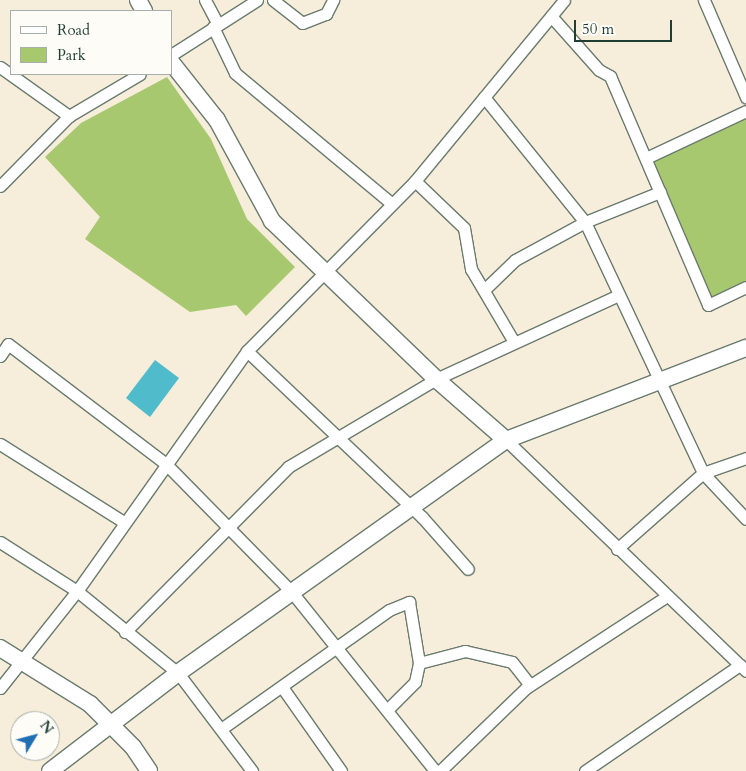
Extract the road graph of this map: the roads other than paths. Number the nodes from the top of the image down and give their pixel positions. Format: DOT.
graph roads {
  1 [pos="205,0"];
  2 [pos="257,0"];
  3 [pos="273,0"];
  4 [pos="333,0"];
  5 [pos="564,0"];
  6 [pos="704,0"];
  7 [pos="551,16"];
  8 [pos="215,26"];
  9 [pos="172,54"];
  10 [pos="172,63"];
  11 [pos="11,75"];
  12 [pos="138,75"];
  13 [pos="484,97"];
  14 [pos="746,97"];
  15 [pos="746,112"];
  16 [pos="69,116"];
  17 [pos="646,158"];
  18 [pos="415,181"];
  19 [pos="0,186"];
  20 [pos="660,192"];
  21 [pos="391,203"];
  22 [pos="585,222"];
  23 [pos="321,271"];
  24 [pos="746,287"];
  25 [pos="484,290"];
  26 [pos="619,295"];
  27 [pos="4,341"];
  28 [pos="514,342"];
  29 [pos="746,348"];
  30 [pos="247,350"];
  31 [pos="0,356"];
  32 [pos="436,379"];
  33 [pos="661,381"];
  34 [pos="339,438"];
  35 [pos="506,440"];
  36 [pos="0,444"];
  37 [pos="746,458"];
  38 [pos="165,463"];
  39 [pos="703,473"];
  40 [pos="411,507"];
  41 [pos="746,519"];
  42 [pos="124,522"];
  43 [pos="227,527"];
  44 [pos="0,542"];
  45 [pos="616,549"];
  46 [pos="468,569"];
  47 [pos="77,591"];
  48 [pos="291,591"];
  49 [pos="667,596"];
  50 [pos="125,632"];
  51 [pos="339,646"];
  52 [pos="0,648"];
  53 [pos="22,662"];
  54 [pos="419,663"];
  55 [pos="743,668"];
  56 [pos="178,673"];
  57 [pos="530,685"];
  58 [pos="282,686"];
  59 [pos="0,688"];
  60 [pos="388,709"];
  61 [pos="110,723"];
  62 [pos="221,729"];
  63 [pos="50,771"];
  64 [pos="149,771"];
  65 [pos="252,771"];
  66 [pos="341,771"];
  67 [pos="435,771"];
  68 [pos="440,771"];
  69 [pos="584,771"];
  1 -- 8 [label="street"];
  2 -- 8 [label="street"];
  3 -- 4 [label="street"];
  5 -- 7 [label="street"];
  6 -- 14 [label="street"];
  7 -- 13 [label="street"];
  7 -- 17 [label="street"];
  8 -- 9 [label="street"];
  8 -- 21 [label="street"];
  10 -- 23 [label="street"];
  11 -- 16 [label="street"];
  12 -- 16 [label="street"];
  13 -- 18 [label="street"];
  13 -- 22 [label="street"];
  15 -- 17 [label="street"];
  16 -- 19 [label="street"];
  17 -- 20 [label="street"];
  18 -- 21 [label="street"];
  18 -- 25 [label="street"];
  20 -- 22 [label="street"];
  20 -- 24 [label="street"];
  21 -- 23 [label="street"];
  22 -- 25 [label="street"];
  22 -- 26 [label="street"];
  23 -- 30 [label="street"];
  23 -- 32 [label="street"];
  25 -- 28 [label="street"];
  26 -- 28 [label="street"];
  26 -- 33 [label="street"];
  27 -- 31 [label="street"];
  27 -- 38 [label="street"];
  28 -- 32 [label="street"];
  29 -- 33 [label="street"];
  30 -- 34 [label="street"];
  30 -- 38 [label="street"];
  32 -- 34 [label="street"];
  32 -- 35 [label="street"];
  33 -- 35 [label="street"];
  33 -- 39 [label="street"];
  34 -- 40 [label="street"];
  34 -- 43 [label="street"];
  35 -- 40 [label="street"];
  35 -- 45 [label="street"];
  36 -- 42 [label="street"];
  37 -- 39 [label="street"];
  38 -- 42 [label="street"];
  38 -- 43 [label="street"];
  39 -- 41 [label="street"];
  39 -- 45 [label="street"];
  40 -- 46 [label="street"];
  40 -- 48 [label="street"];
  42 -- 47 [label="street"];
  43 -- 48 [label="street"];
  43 -- 50 [label="street"];
  44 -- 47 [label="street"];
  45 -- 49 [label="street"];
  47 -- 50 [label="street"];
  47 -- 53 [label="street"];
  48 -- 51 [label="street"];
  48 -- 56 [label="street"];
  49 -- 55 [label="street"];
  49 -- 57 [label="street"];
  50 -- 56 [label="street"];
  51 -- 54 [label="street"];
  51 -- 58 [label="street"];
  51 -- 60 [label="street"];
  52 -- 53 [label="street"];
  53 -- 59 [label="street"];
  53 -- 61 [label="street"];
  54 -- 57 [label="street"];
  54 -- 60 [label="street"];
  55 -- 69 [label="street"];
  56 -- 61 [label="street"];
  56 -- 62 [label="street"];
  57 -- 68 [label="street"];
  58 -- 62 [label="street"];
  58 -- 66 [label="street"];
  60 -- 67 [label="street"];
  61 -- 63 [label="street"];
  61 -- 64 [label="street"];
  62 -- 65 [label="street"];
}
